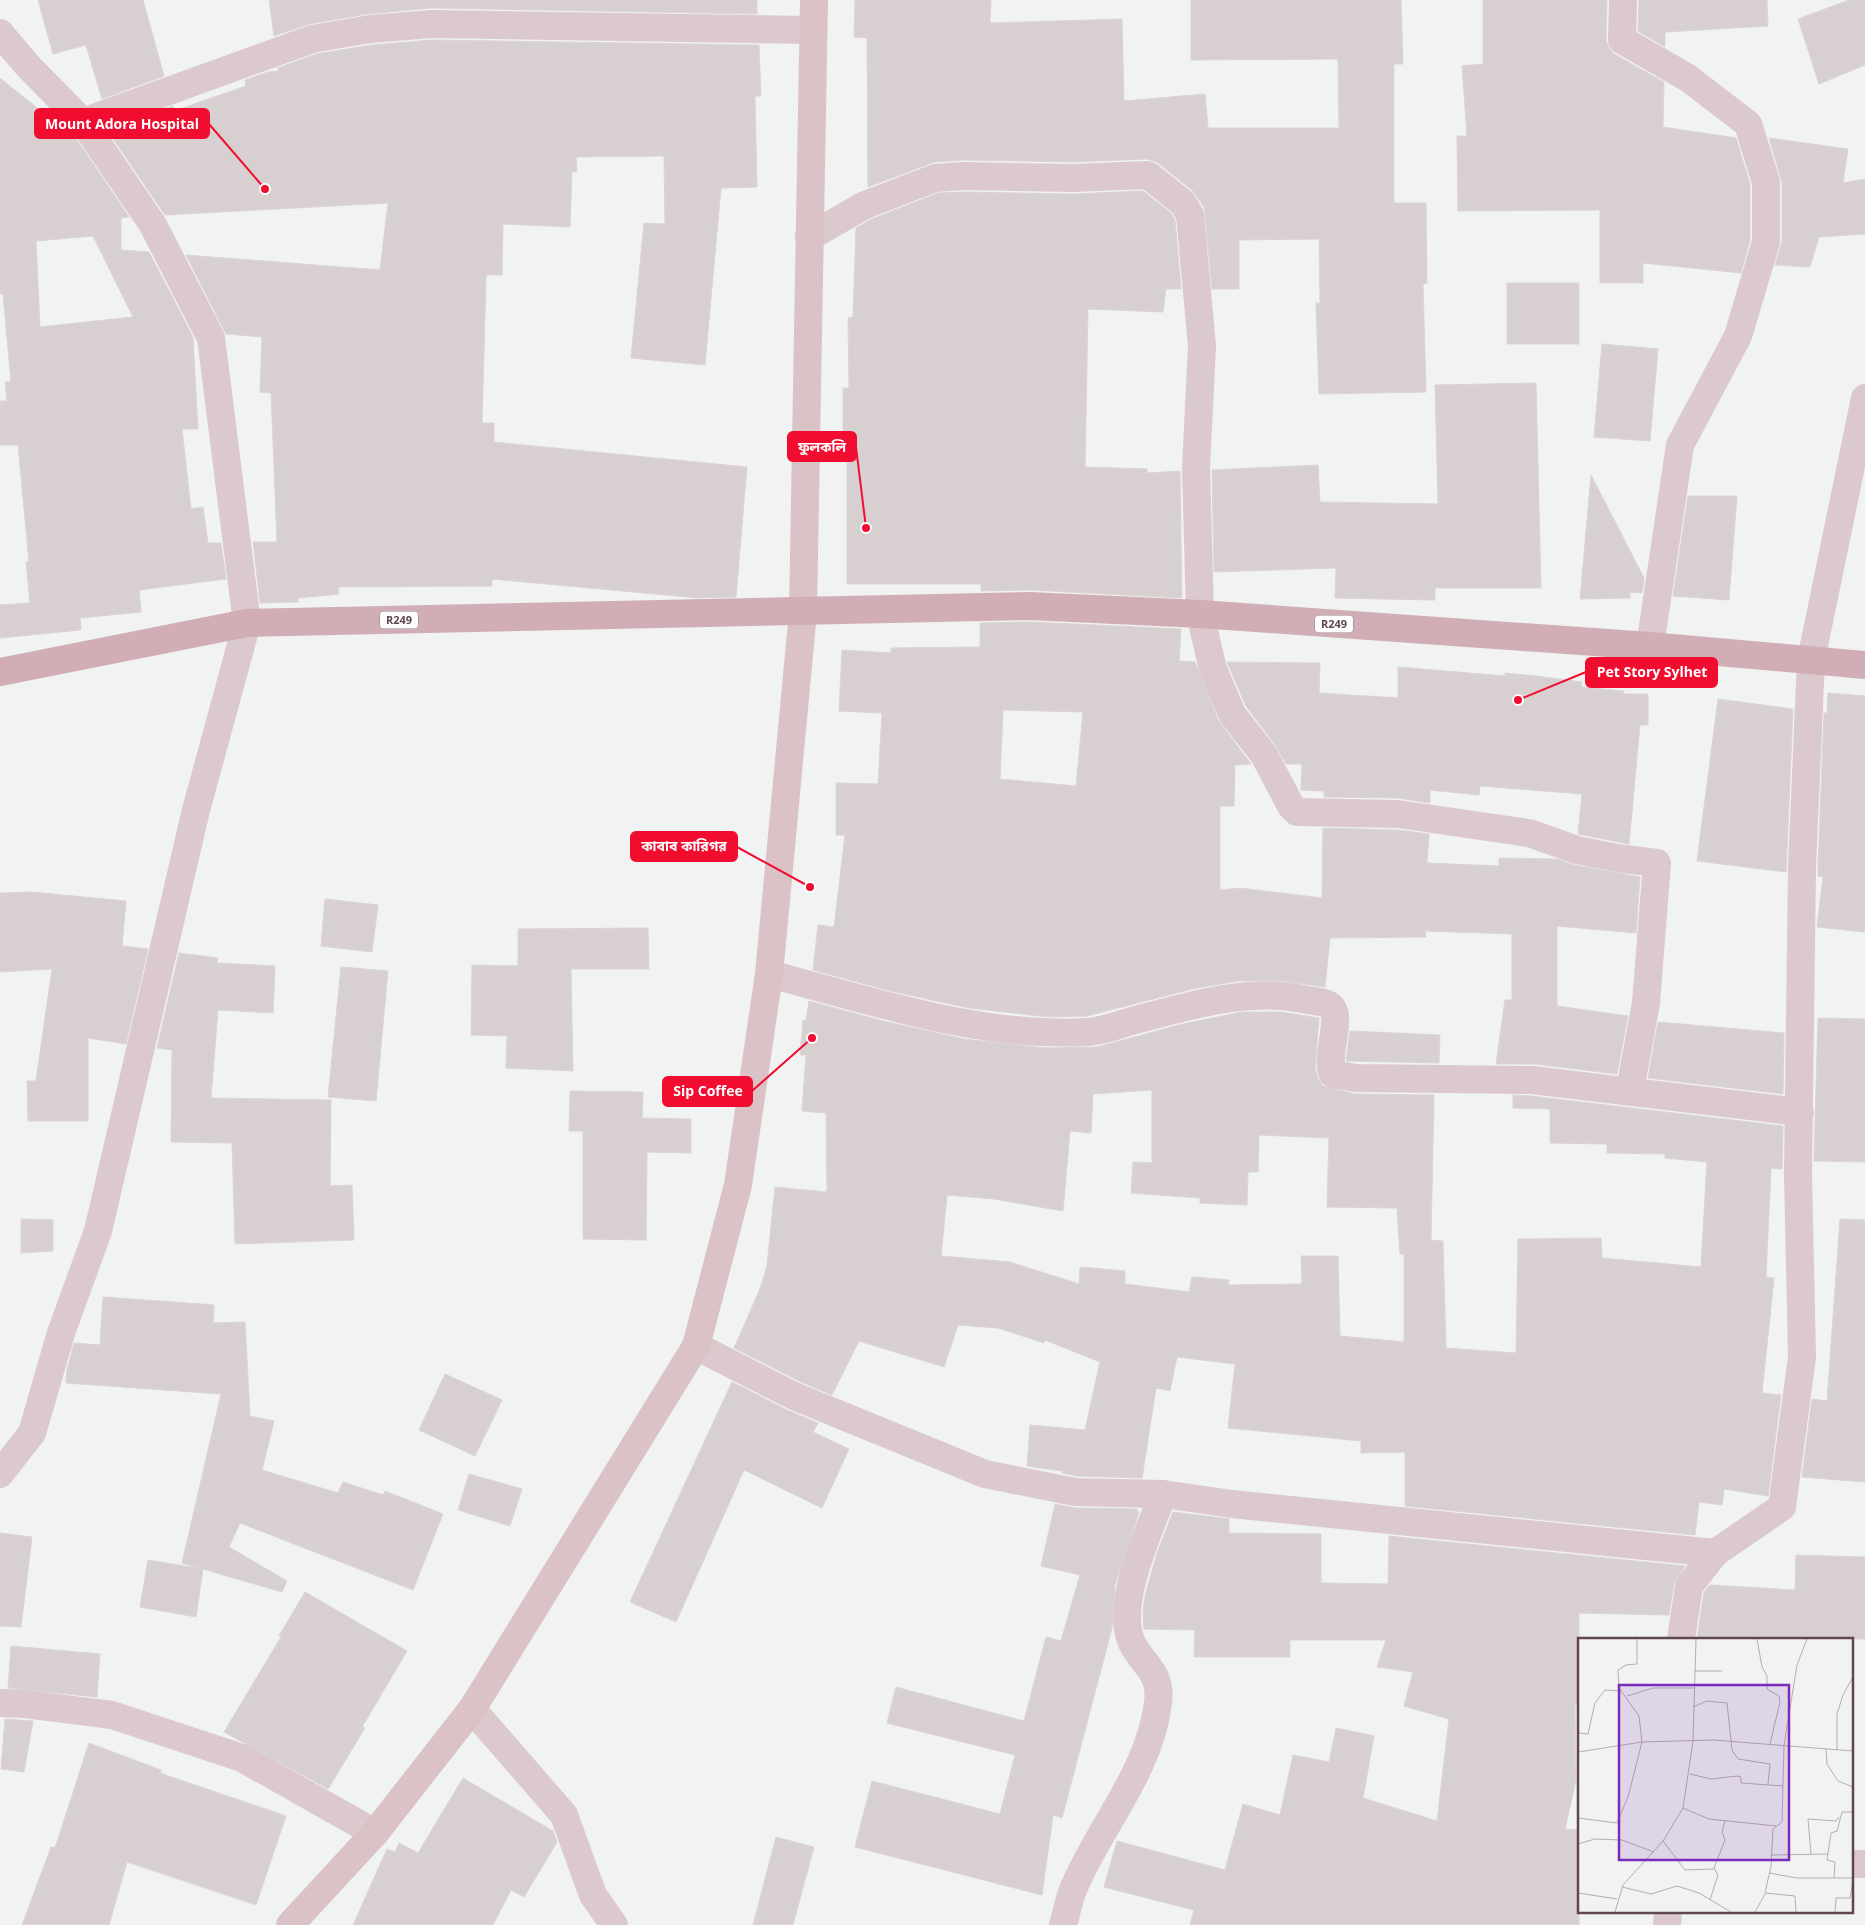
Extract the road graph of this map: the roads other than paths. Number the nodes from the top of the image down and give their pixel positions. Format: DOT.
graph roads {
  1 [pos="814,0"];
  2 [pos="1623,0"];
  3 [pos="813,30"];
  4 [pos="0,32"];
  5 [pos="0,64"];
  6 [pos="28,66"];
  7 [pos="83,122"];
  8 [pos="809,237"];
  9 [pos="1865,398"];
  10 [pos="803,612"];
  11 [pos="1200,614"];
  12 [pos="247,623"];
  13 [pos="1650,646"];
  14 [pos="1811,660"];
  15 [pos="1865,665"];
  16 [pos="0,672"];
  17 [pos="769,974"];
  18 [pos="1630,1090"];
  19 [pos="1800,1112"];
  20 [pos="696,1346"];
  21 [pos="0,1474"];
  22 [pos="1163,1494"];
  23 [pos="1714,1553"];
  24 [pos="1682,1638"];
  25 [pos="0,1704"];
  26 [pos="472,1709"];
  27 [pos="375,1832"];
  28 [pos="1852,1864"];
  29 [pos="1865,1864"];
  30 [pos="1668,1912"];
  31 [pos="290,1925"];
  32 [pos="614,1925"];
  33 [pos="1063,1925"];
  34 [pos="1667,1925"];
  1 -- 3 [label="main road"];
  2 -- 13 [label="street"];
  3 -- 7 [label="street"];
  3 -- 8 [label="main road"];
  4 -- 6 [label="street"];
  5 -- 6 [label="street"];
  6 -- 7 [label="street"];
  7 -- 12 [label="street"];
  8 -- 10 [label="main road"];
  8 -- 11 [label="street"];
  9 -- 14 [label="street"];
  10 -- 11 [label="main road, R249"];
  10 -- 12 [label="main road, R249"];
  10 -- 17 [label="main road"];
  11 -- 13 [label="main road, R249"];
  11 -- 18 [label="street"];
  12 -- 16 [label="main road, R249"];
  12 -- 21 [label="street"];
  13 -- 14 [label="main road, R249"];
  14 -- 15 [label="main road, R249"];
  14 -- 19 [label="street"];
  17 -- 18 [label="street"];
  17 -- 20 [label="main road"];
  18 -- 19 [label="street"];
  19 -- 23 [label="street"];
  20 -- 22 [label="street"];
  20 -- 26 [label="main road"];
  22 -- 23 [label="street"];
  22 -- 33 [label="street"];
  23 -- 24 [label="street"];
  25 -- 27 [label="street"];
  26 -- 27 [label="main road"];
  26 -- 32 [label="street"];
  27 -- 31 [label="main road"];
  28 -- 29 [label="street"];
  30 -- 34 [label="street"];
}
